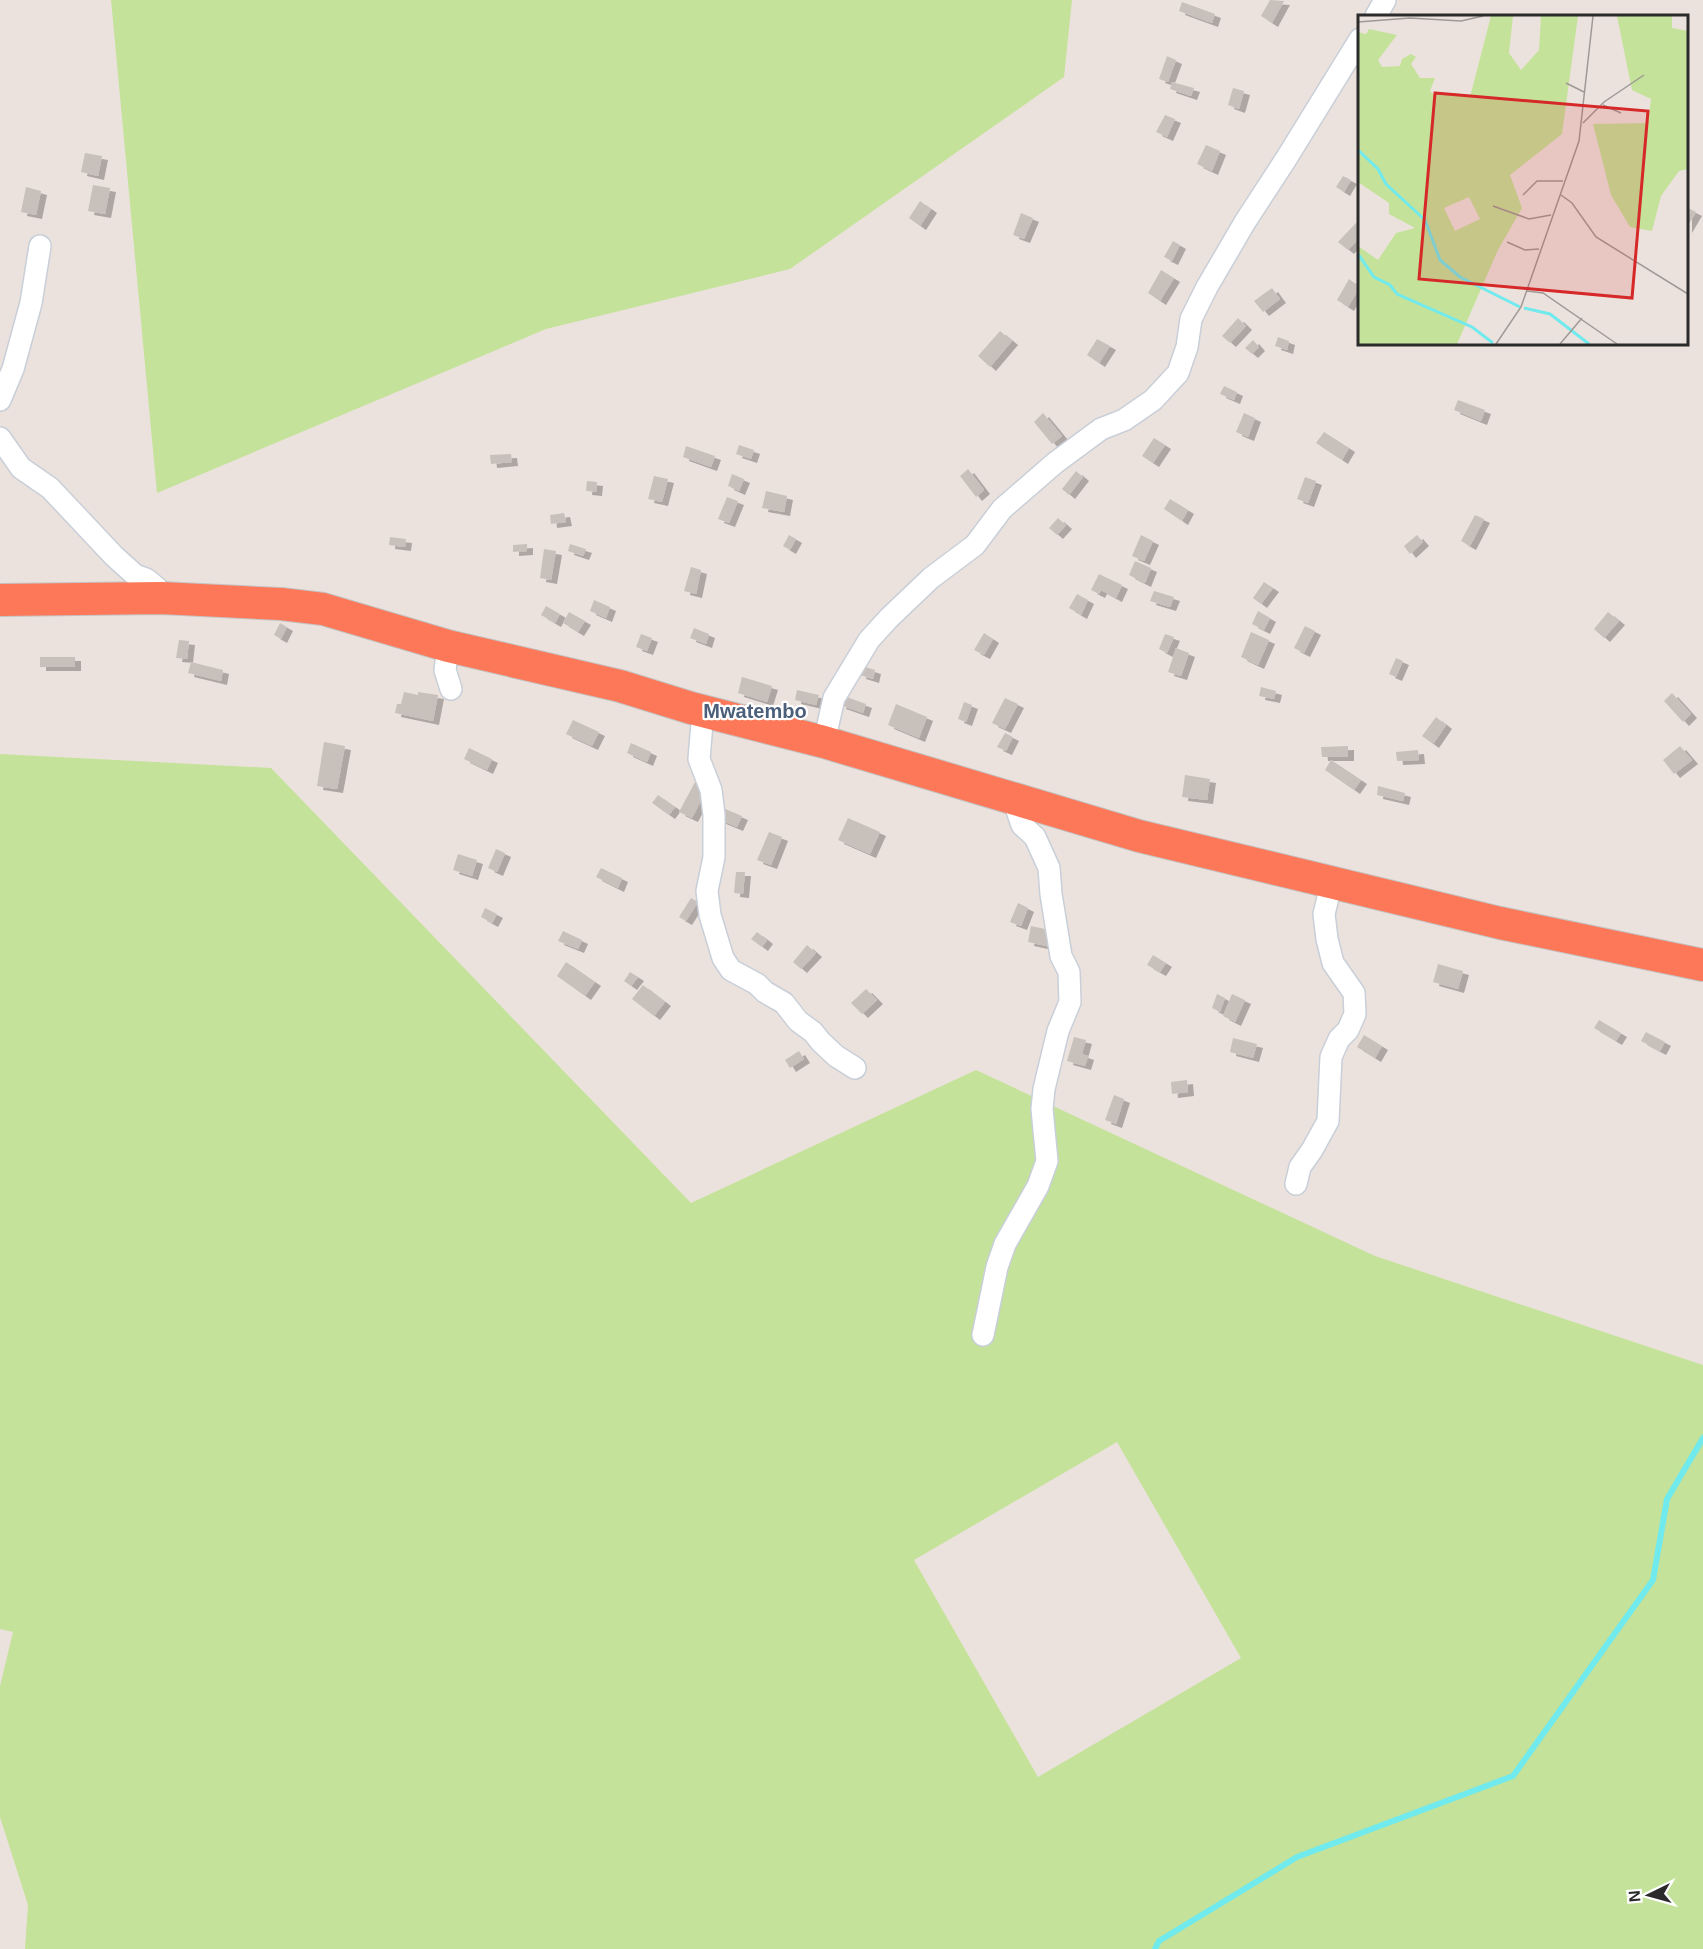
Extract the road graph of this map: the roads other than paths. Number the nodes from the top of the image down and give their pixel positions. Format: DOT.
graph roads {
  1 [pos="1385,0"];
  2 [pos="1377,15"];
  3 [pos="1358,41"];
  4 [pos="40,246"];
  5 [pos="0,400"];
  6 [pos="0,438"];
  7 [pos="161,598"];
  8 [pos="0,600"];
  9 [pos="448,646"];
  10 [pos="451,689"];
  11 [pos="704,711"];
  12 [pos="824,742"];
  13 [pos="1013,799"];
  14 [pos="1332,881"];
  15 [pos="1703,964"];
  16 [pos="855,1068"];
  17 [pos="1296,1184"];
  18 [pos="983,1335"];
  1 -- 2 [label="street"];
  3 -- 12 [label="street"];
  4 -- 5 [label="street"];
  6 -- 7 [label="street"];
  7 -- 8 [label="highway"];
  7 -- 9 [label="highway"];
  9 -- 10 [label="street"];
  9 -- 11 [label="highway"];
  11 -- 12 [label="highway"];
  11 -- 16 [label="street"];
  12 -- 13 [label="highway"];
  13 -- 14 [label="highway"];
  13 -- 18 [label="street"];
  14 -- 15 [label="highway"];
  14 -- 17 [label="street"];
}
